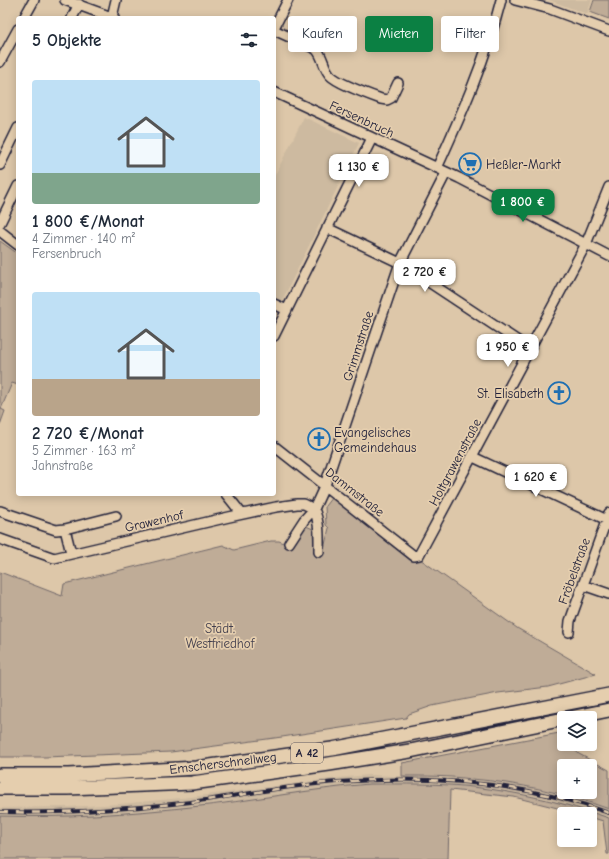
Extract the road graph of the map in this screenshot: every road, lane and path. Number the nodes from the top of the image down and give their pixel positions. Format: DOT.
graph roads {
  1 [pos="34,0"];
  2 [pos="65,0"];
  3 [pos="116,0"];
  4 [pos="288,0"];
  5 [pos="501,0"];
  6 [pos="515,0"];
  7 [pos="79,4"];
  8 [pos="25,16"];
  9 [pos="73,16"];
  10 [pos="106,16"];
  11 [pos="108,16"];
  12 [pos="276,25"];
  13 [pos="276,30"];
  14 [pos="609,31"];
  15 [pos="16,33"];
  16 [pos="0,62"];
  17 [pos="398,83"];
  18 [pos="276,93"];
  19 [pos="16,132"];
  20 [pos="372,138"];
  21 [pos="0,164"];
  22 [pos="437,168"];
  23 [pos="446,173"];
  24 [pos="609,187"];
  25 [pos="16,190"];
  26 [pos="0,223"];
  27 [pos="327,228"];
  28 [pos="0,231"];
  29 [pos="16,243"];
  30 [pos="586,244"];
  31 [pos="609,256"];
  32 [pos="400,263"];
  33 [pos="276,305"];
  34 [pos="287,310"];
  35 [pos="276,332"];
  36 [pos="530,348"];
  37 [pos="276,448"];
  38 [pos="473,457"];
  39 [pos="325,485"];
  40 [pos="228,496"];
  41 [pos="314,509"];
  42 [pos="0,511"];
  43 [pos="242,514"];
  44 [pos="116,516"];
  45 [pos="608,518"];
  46 [pos="65,529"];
  47 [pos="0,539"];
  48 [pos="289,543"];
  49 [pos="319,552"];
  50 [pos="71,553"];
  51 [pos="420,555"];
  52 [pos="583,585"];
  53 [pos="609,594"];
  54 [pos="570,632"];
  55 [pos="609,695"];
  56 [pos="609,710"];
  57 [pos="597,712"];
  58 [pos="557,720"];
  59 [pos="0,775"];
  60 [pos="0,788"];
  1 -- 8 [label="street"];
  2 -- 7 [label="street"];
  3 -- 11 [label="street"];
  4 -- 12 [label="street"];
  5 -- 22 [label="street"];
  6 -- 14 [label="street"];
  7 -- 9 [label="street"];
  7 -- 10 [label="street"];
  13 -- 17 [label="street"];
  15 -- 16 [label="street"];
  18 -- 20 [label="street, Fersenbruch"];
  19 -- 21 [label="street"];
  20 -- 22 [label="street, Fersenbruch"];
  20 -- 27 [label="street"];
  22 -- 23 [label="street, Fersenbruch"];
  23 -- 30 [label="street, Fersenbruch"];
  23 -- 32 [label="street, Grimmstraße"];
  24 -- 30 [label="street, Holtgrawenstraße"];
  25 -- 26 [label="street"];
  27 -- 32 [label="street"];
  27 -- 34 [label="street"];
  28 -- 29 [label="street"];
  30 -- 31 [label="street, Fersenbruch"];
  30 -- 36 [label="street, Holtgrawenstraße"];
  32 -- 36 [label="street"];
  32 -- 39 [label="street, Grimmstraße"];
  33 -- 34 [label="street"];
  34 -- 35 [label="street"];
  36 -- 38 [label="street, Holtgrawenstraße"];
  37 -- 39 [label="street, Dammstraße"];
  38 -- 45 [label="street"];
  38 -- 51 [label="street, Holtgrawenstraße"];
  39 -- 41 [label="street, Grimmstraße"];
  39 -- 51 [label="street, Dammstraße"];
  40 -- 43 [label="street"];
  41 -- 43 [label="street, Grawenhof"];
  41 -- 48 [label="street, Grimmstraße"];
  41 -- 49 [label="street"];
  42 -- 46 [label="street, Grawenhof"];
  43 -- 50 [label="street, Grawenhof"];
  44 -- 46 [label="street, Grawenhof"];
  45 -- 52 [label="street, Fröbelstraße"];
  46 -- 50 [label="street"];
  47 -- 50 [label="street, Grawenhof"];
  52 -- 53 [label="street"];
  52 -- 54 [label="street, Fröbelstraße"];
  55 -- 59 [label="highway, Emscherschnellweg / A 42"];
  56 -- 57 [label="highway"];
  58 -- 60 [label="highway, Emscherschnellweg / A 42"];
}
